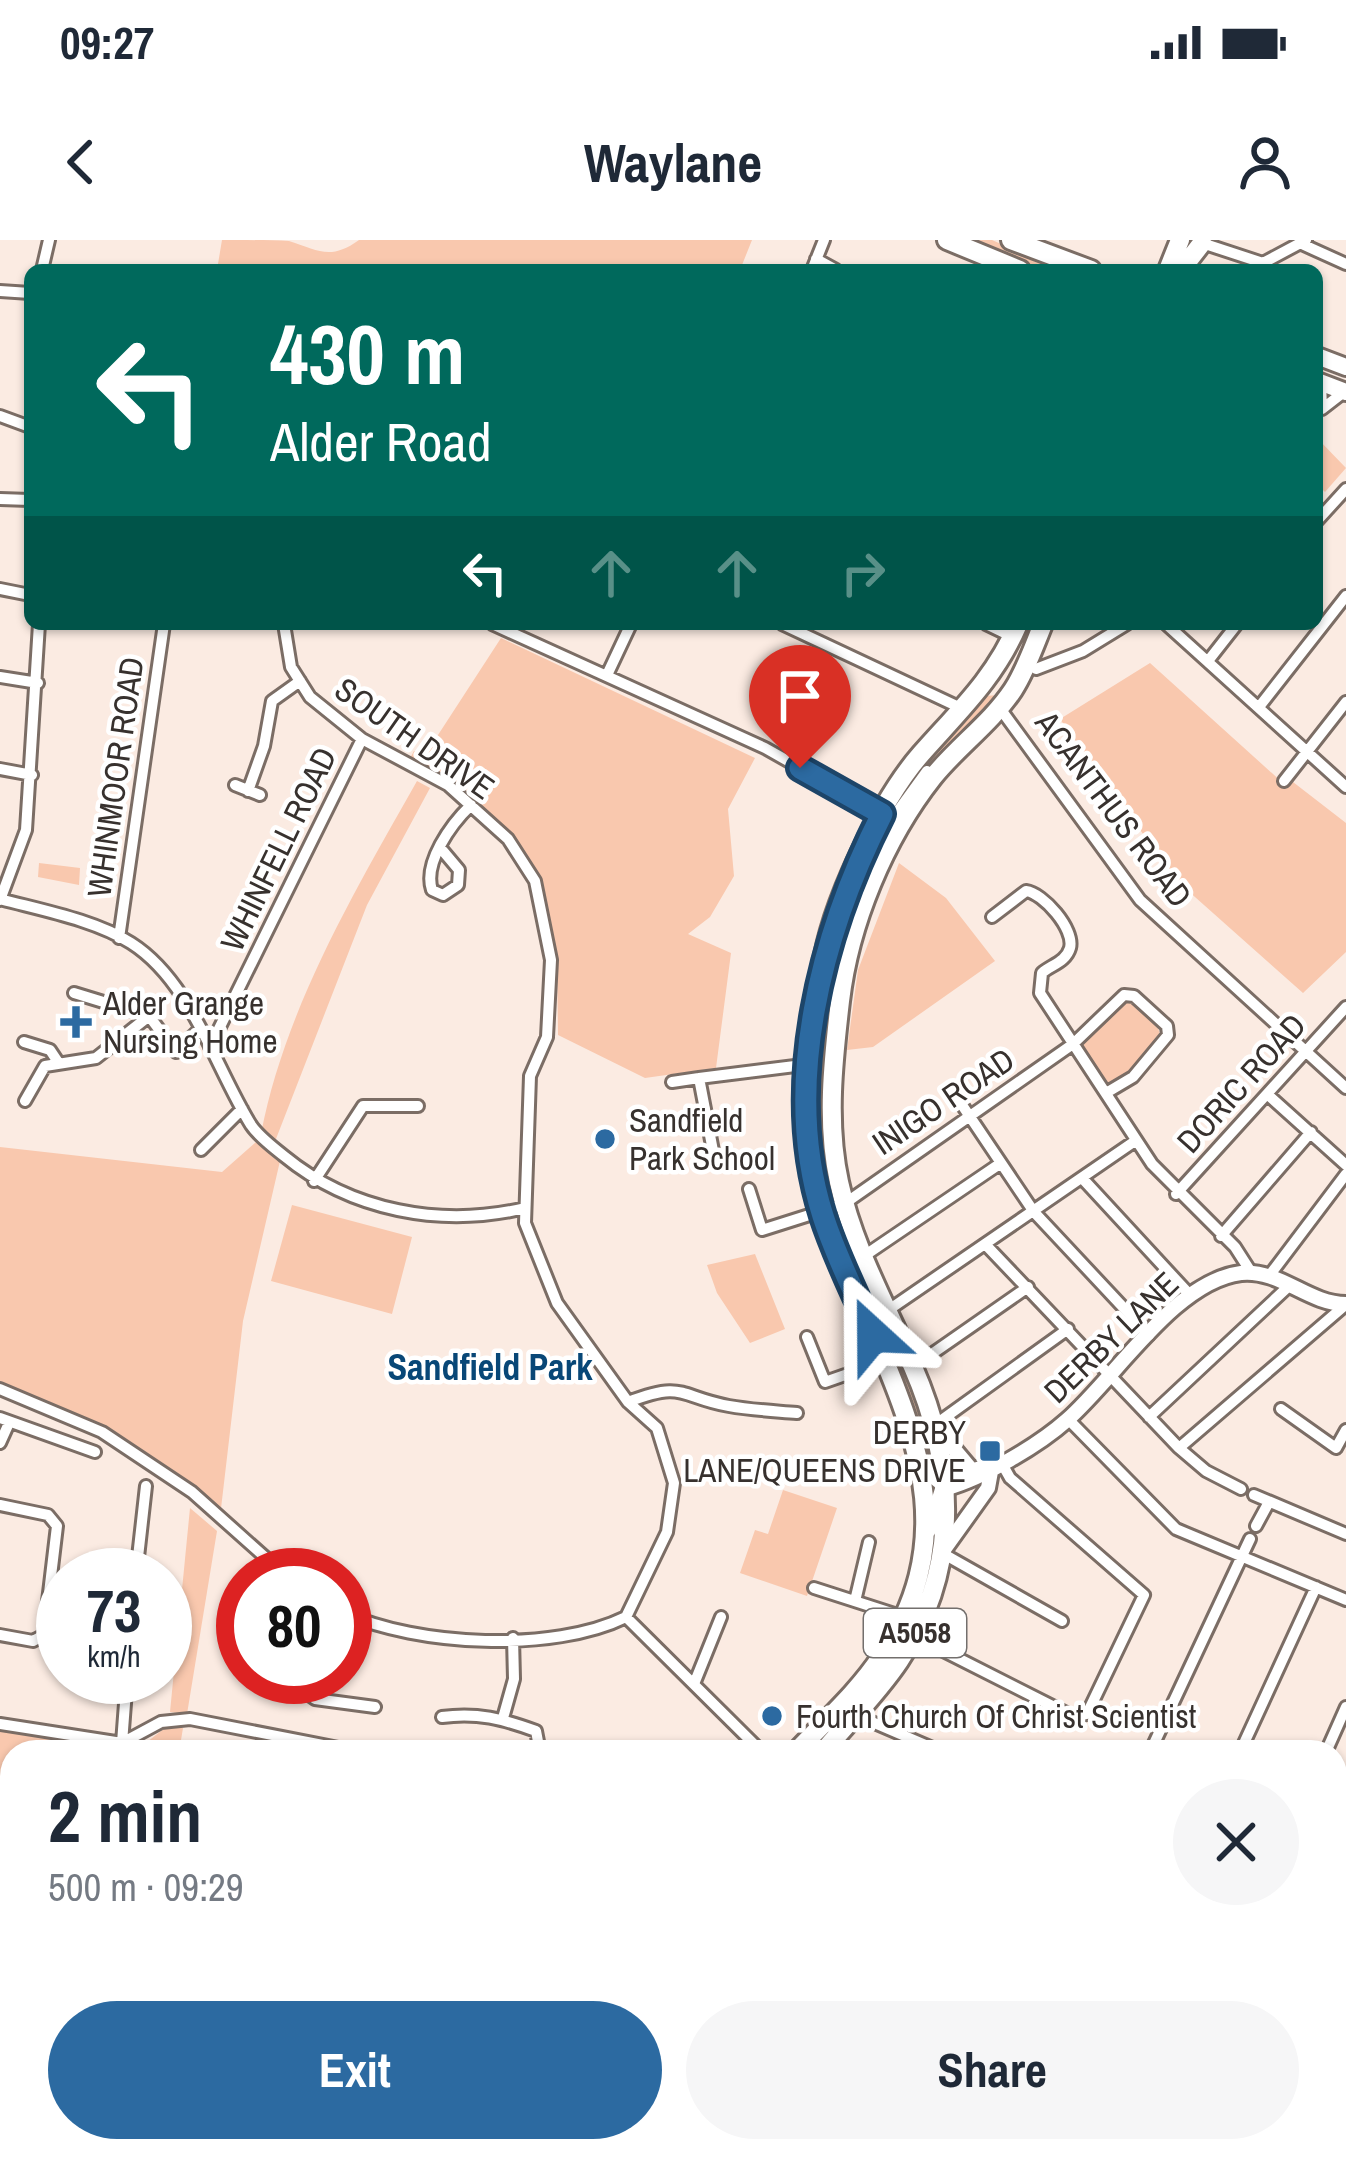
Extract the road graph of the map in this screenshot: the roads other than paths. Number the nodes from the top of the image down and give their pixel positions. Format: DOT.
graph roads {
  1 [pos="947,240"];
  2 [pos="1011,240"];
  3 [pos="1203,242"];
  4 [pos="1305,243"];
  5 [pos="1042,252"];
  6 [pos="1005,264"];
  7 [pos="1061,264"];
  8 [pos="1075,264"];
  9 [pos="1346,264"];
  10 [pos="1346,489"];
  11 [pos="1323,514"];
  12 [pos="1346,596"];
  13 [pos="1323,625"];
  14 [pos="39,630"];
  15 [pos="163,630"];
  16 [pos="285,630"];
  17 [pos="504,630"];
  18 [pos="628,630"];
  19 [pos="795,630"];
  20 [pos="1016,630"];
  21 [pos="1040,630"];
  22 [pos="1117,630"];
  23 [pos="1173,630"];
  24 [pos="1232,630"];
  25 [pos="1319,630"];
  26 [pos="1208,661"];
  27 [pos="1036,669"];
  28 [pos="607,675"];
  29 [pos="0,676"];
  30 [pos="300,681"];
  31 [pos="38,683"];
  32 [pos="1346,702"];
  33 [pos="999,707"];
  34 [pos="1259,707"];
  35 [pos="964,710"];
  36 [pos="362,739"];
  37 [pos="967,740"];
  38 [pos="1307,752"];
  39 [pos="0,769"];
  40 [pos="32,776"];
  41 [pos="1284,781"];
  42 [pos="1346,787"];
  43 [pos="248,790"];
  44 [pos="470,805"];
  45 [pos="882,814"];
  46 [pos="896,836"];
  47 [pos="443,851"];
  48 [pos="0,861"];
  49 [pos="14,864"];
  50 [pos="0,899"];
  51 [pos="992,917"];
  52 [pos="119,938"];
  53 [pos="74,993"];
  54 [pos="1346,1009"];
  55 [pos="149,1016"];
  56 [pos="199,1030"];
  57 [pos="24,1042"];
  58 [pos="1073,1044"];
  59 [pos="210,1047"];
  60 [pos="1305,1052"];
  61 [pos="58,1062"];
  62 [pos="811,1064"];
  63 [pos="699,1078"];
  64 [pos="672,1082"];
  65 [pos="1346,1088"];
  66 [pos="952,1090"];
  67 [pos="1106,1094"];
  68 [pos="1267,1094"];
  69 [pos="25,1101"];
  70 [pos="418,1106"];
  71 [pos="242,1109"];
  72 [pos="968,1115"];
  73 [pos="1311,1132"];
  74 [pos="1135,1141"];
  75 [pos="201,1150"];
  76 [pos="714,1156"];
  77 [pos="1001,1163"];
  78 [pos="1346,1165"];
  79 [pos="1346,1174"];
  80 [pos="1082,1178"];
  81 [pos="314,1180"];
  82 [pos="749,1189"];
  83 [pos="1177,1194"];
  84 [pos="844,1204"];
  85 [pos="525,1208"];
  86 [pos="822,1212"];
  87 [pos="1034,1212"];
  88 [pos="1221,1236"];
  89 [pos="986,1244"];
  90 [pos="864,1256"];
  91 [pos="1251,1272"];
  92 [pos="1269,1276"];
  93 [pos="1291,1285"];
  94 [pos="1028,1287"];
  95 [pos="1190,1294"];
  96 [pos="1344,1306"];
  97 [pos="887,1311"];
  98 [pos="1068,1329"];
  99 [pos="1149,1335"];
  100 [pos="807,1337"];
  101 [pos="885,1361"];
  102 [pos="913,1367"];
  103 [pos="1110,1376"];
  104 [pos="0,1389"];
  105 [pos="628,1402"];
  106 [pos="1281,1409"];
  107 [pos="797,1413"];
  108 [pos="1149,1417"];
  109 [pos="1068,1419"];
  110 [pos="5,1420"];
  111 [pos="937,1427"];
  112 [pos="1346,1430"];
  113 [pos="0,1443"];
  114 [pos="1179,1448"];
  115 [pos="95,1452"];
  116 [pos="994,1465"];
  117 [pos="923,1468"];
  118 [pos="970,1468"];
  119 [pos="945,1483"];
  120 [pos="146,1486"];
  121 [pos="1241,1489"];
  122 [pos="1254,1496"];
  123 [pos="1268,1502"];
  124 [pos="0,1505"];
  125 [pos="1346,1534"];
  126 [pos="869,1542"];
  127 [pos="139,1548"];
  128 [pos="253,1548"];
  129 [pos="936,1550"];
  130 [pos="1242,1557"];
  131 [pos="1316,1587"];
  132 [pos="814,1588"];
  133 [pos="1346,1600"];
  134 [pos="855,1601"];
  135 [pos="904,1616"];
  136 [pos="626,1617"];
  137 [pos="721,1617"];
  138 [pos="1062,1622"];
  139 [pos="372,1624"];
  140 [pos="0,1635"];
  141 [pos="914,1636"];
  142 [pos="513,1638"];
  143 [pos="694,1684"];
  144 [pos="125,1704"];
  145 [pos="352,1704"];
  146 [pos="375,1707"];
  147 [pos="1346,1707"];
  148 [pos="847,1710"];
  149 [pos="442,1717"];
  150 [pos="502,1718"];
  151 [pos="0,1724"];
  152 [pos="103,1740"];
  153 [pos="122,1740"];
  154 [pos="128,1740"];
  155 [pos="298,1740"];
  156 [pos="538,1740"];
  157 [pos="750,1740"];
  158 [pos="811,1740"];
  159 [pos="830,1740"];
  160 [pos="915,1740"];
  161 [pos="1156,1740"];
  162 [pos="1246,1740"];
  163 [pos="1331,1740"];
  1 -- 6 [label="highway"];
  2 -- 5 [label="highway"];
  3 -- 4 [label="street"];
  4 -- 9 [label="street"];
  5 -- 7 [label="highway"];
  5 -- 8 [label="highway"];
  10 -- 11 [label="street"];
  12 -- 13 [label="street"];
  14 -- 31 [label="street"];
  15 -- 52 [label="street, WHINMOOR ROAD"];
  16 -- 30 [label="street, SOUTH DRIVE"];
  17 -- 28 [label="street"];
  18 -- 28 [label="street"];
  19 -- 35 [label="street"];
  20 -- 35 [label="highway, A5058"];
  21 -- 33 [label="highway, A5058"];
  22 -- 27 [label="street"];
  23 -- 26 [label="street"];
  24 -- 26 [label="street"];
  25 -- 34 [label="street"];
  26 -- 34 [label="street"];
  28 -- 45 [label="street"];
  29 -- 31 [label="street"];
  30 -- 36 [label="street, SOUTH DRIVE"];
  30 -- 43 [label="street"];
  31 -- 40 [label="street"];
  32 -- 38 [label="street"];
  33 -- 37 [label="highway, A5058"];
  33 -- 60 [label="street, ACANTHUS ROAD"];
  34 -- 38 [label="street"];
  35 -- 45 [label="highway, A5058"];
  36 -- 44 [label="street, SOUTH DRIVE"];
  36 -- 59 [label="street, WHINFELL ROAD"];
  37 -- 45 [label="street"];
  37 -- 46 [label="highway, A5058"];
  38 -- 41 [label="street"];
  38 -- 42 [label="street"];
  39 -- 40 [label="street"];
  40 -- 49 [label="street"];
  44 -- 47 [label="street"];
  44 -- 85 [label="street, SOUTH DRIVE"];
  45 -- 46 [label="street"];
  45 -- 62 [label="highway, A5058"];
  46 -- 84 [label="highway, A5058"];
  48 -- 49 [label="street"];
  49 -- 50 [label="street"];
  50 -- 52 [label="street"];
  51 -- 58 [label="street"];
  52 -- 56 [label="street"];
  53 -- 55 [label="street"];
  54 -- 60 [label="street, DORIC ROAD"];
  55 -- 56 [label="street"];
  55 -- 61 [label="street"];
  56 -- 59 [label="street"];
  57 -- 61 [label="street"];
  58 -- 67 [label="street"];
  58 -- 67 [label="street, INIGO ROAD"];
  58 -- 72 [label="street, INIGO ROAD"];
  59 -- 71 [label="street"];
  60 -- 65 [label="street, ACANTHUS ROAD"];
  60 -- 68 [label="street, DORIC ROAD"];
  61 -- 69 [label="street"];
  62 -- 63 [label="street"];
  62 -- 86 [label="highway, A5058"];
  63 -- 64 [label="street"];
  63 -- 76 [label="street"];
  66 -- 72 [label="street"];
  67 -- 74 [label="street"];
  68 -- 73 [label="street"];
  68 -- 83 [label="street, DORIC ROAD"];
  70 -- 81 [label="street"];
  71 -- 75 [label="street"];
  71 -- 81 [label="street"];
  72 -- 77 [label="street"];
  72 -- 84 [label="street, INIGO ROAD"];
  73 -- 78 [label="street"];
  73 -- 88 [label="street"];
  74 -- 80 [label="street"];
  74 -- 83 [label="street"];
  77 -- 87 [label="street"];
  77 -- 90 [label="street"];
  79 -- 92 [label="street"];
  80 -- 87 [label="street"];
  80 -- 95 [label="street"];
  81 -- 85 [label="street"];
  82 -- 86 [label="street, INIGO ROAD"];
  83 -- 88 [label="street"];
  84 -- 86 [label="street, INIGO ROAD"];
  84 -- 90 [label="highway, A5058"];
  85 -- 105 [label="street, SOUTH DRIVE"];
  86 -- 101 [label="highway, A5058"];
  87 -- 89 [label="street"];
  87 -- 99 [label="street"];
  88 -- 91 [label="street"];
  89 -- 94 [label="street"];
  89 -- 97 [label="street"];
  90 -- 97 [label="highway, A5058"];
  91 -- 92 [label="street"];
  91 -- 95 [label="street, DERBY LANE"];
  92 -- 93 [label="street"];
  93 -- 96 [label="street"];
  93 -- 108 [label="street"];
  94 -- 98 [label="street"];
  94 -- 102 [label="street"];
  95 -- 99 [label="street, DERBY LANE"];
  96 -- 114 [label="street"];
  97 -- 102 [label="highway, A5058"];
  98 -- 103 [label="street"];
  98 -- 111 [label="street"];
  99 -- 103 [label="street, DERBY LANE"];
  100 -- 101 [label="street"];
  101 -- 117 [label="highway, A5058"];
  102 -- 111 [label="highway, A5058"];
  103 -- 108 [label="street"];
  103 -- 109 [label="street, DERBY LANE"];
  104 -- 128 [label="street"];
  105 -- 107 [label="street"];
  105 -- 136 [label="street, SOUTH DRIVE"];
  106 -- 112 [label="street"];
  108 -- 114 [label="street"];
  109 -- 116 [label="street, DERBY LANE"];
  109 -- 130 [label="street"];
  110 -- 113 [label="street"];
  110 -- 115 [label="street"];
  111 -- 118 [label="street"];
  111 -- 119 [label="highway, A5058"];
  114 -- 121 [label="street"];
  116 -- 118 [label="street, DERBY LANE"];
  116 -- 119 [label="street, DERBY LANE"];
  116 -- 129 [label="street"];
  116 -- 141 [label="street"];
  117 -- 119 [label="street, A5058"];
  117 -- 129 [label="highway, A5058"];
  118 -- 119 [label="street, DERBY LANE"];
  119 -- 129 [label="highway, A5058"];
  120 -- 127 [label="street"];
  122 -- 123 [label="street"];
  123 -- 125 [label="street"];
  123 -- 130 [label="street"];
  124 -- 140 [label="street"];
  126 -- 134 [label="street"];
  129 -- 135 [label="highway, A5058"];
  129 -- 138 [label="street"];
  129 -- 141 [label="highway, A5058"];
  130 -- 131 [label="street"];
  130 -- 161 [label="street"];
  131 -- 133 [label="street"];
  131 -- 162 [label="street"];
  132 -- 134 [label="street"];
  134 -- 135 [label="street"];
  135 -- 148 [label="highway, A5058"];
  136 -- 142 [label="street"];
  136 -- 143 [label="street"];
  137 -- 143 [label="street"];
  139 -- 142 [label="street"];
  141 -- 148 [label="highway, A5058"];
  142 -- 150 [label="street"];
  143 -- 157 [label="street"];
  144 -- 153 [label="street"];
  145 -- 146 [label="street"];
  147 -- 163 [label="street"];
  148 -- 158 [label="highway, A5058"];
  148 -- 159 [label="highway, A5058"];
  148 -- 160 [label="street"];
  149 -- 150 [label="street"];
  150 -- 156 [label="street"];
  151 -- 152 [label="street"];
  154 -- 155 [label="street"];
}
